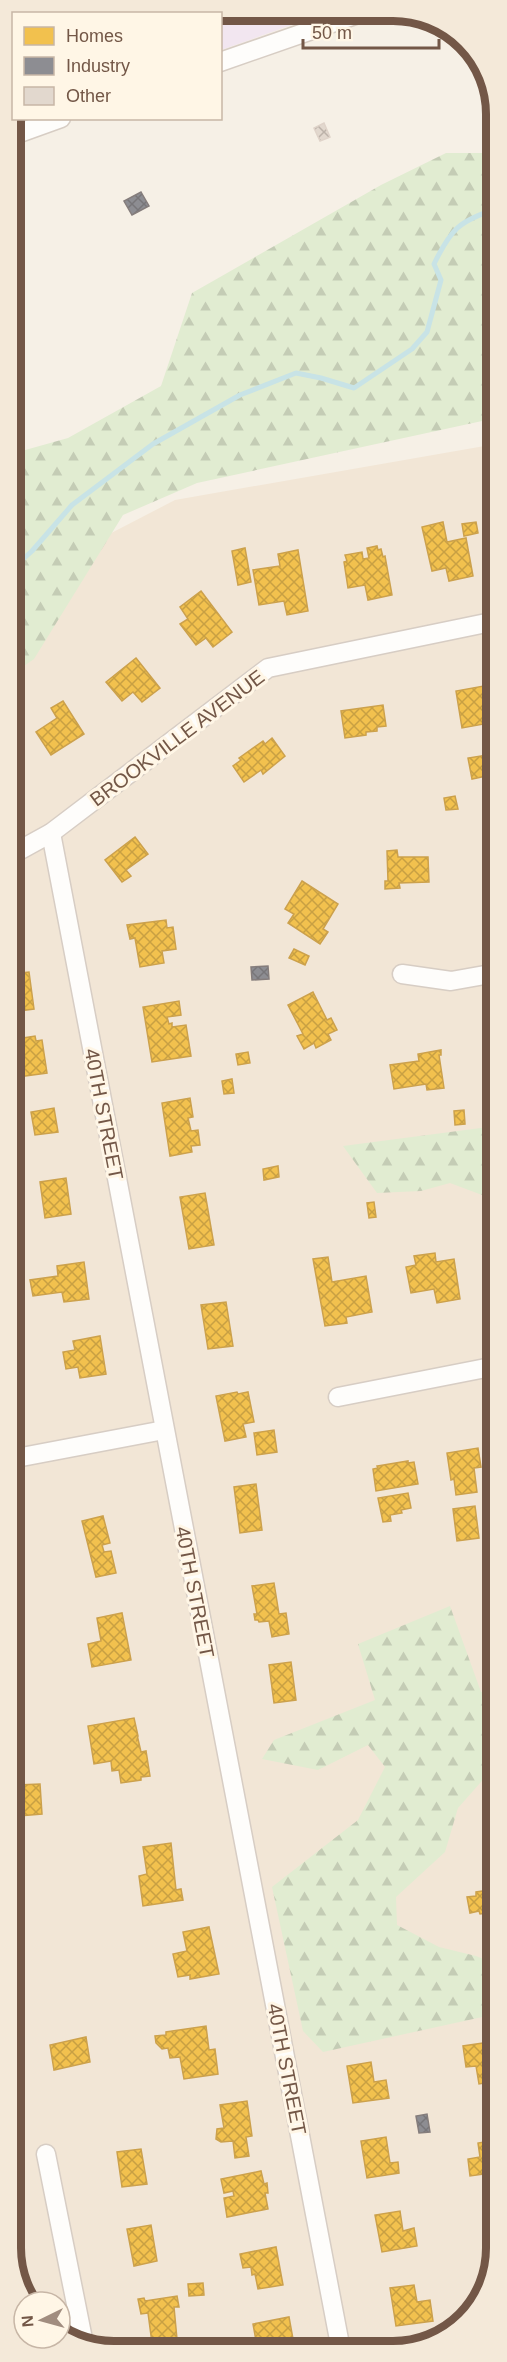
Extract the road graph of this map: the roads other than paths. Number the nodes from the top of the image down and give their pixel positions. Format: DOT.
graph roads {
  1 [pos="338,21"];
  2 [pos="222,61"];
  3 [pos="55,120"];
  4 [pos="21,132"];
  5 [pos="486,623"];
  6 [pos="51,833"];
  7 [pos="21,850"];
  8 [pos="402,974"];
  9 [pos="486,975"];
  10 [pos="486,1368"];
  11 [pos="338,1398"];
  12 [pos="164,1430"];
  13 [pos="21,1457"];
  14 [pos="46,2154"];
  15 [pos="82,2335"];
  16 [pos="339,2341"];
  1 -- 2 [label="street"];
  3 -- 4 [label="street"];
  5 -- 6 [label="street, BROOKVILLE AVENUE"];
  6 -- 7 [label="street, BROOKVILLE AVENUE"];
  6 -- 12 [label="street, 40TH STREET"];
  8 -- 9 [label="street"];
  10 -- 11 [label="street"];
  12 -- 13 [label="street"];
  12 -- 16 [label="street, 40TH STREET"];
  14 -- 15 [label="street"];
}
